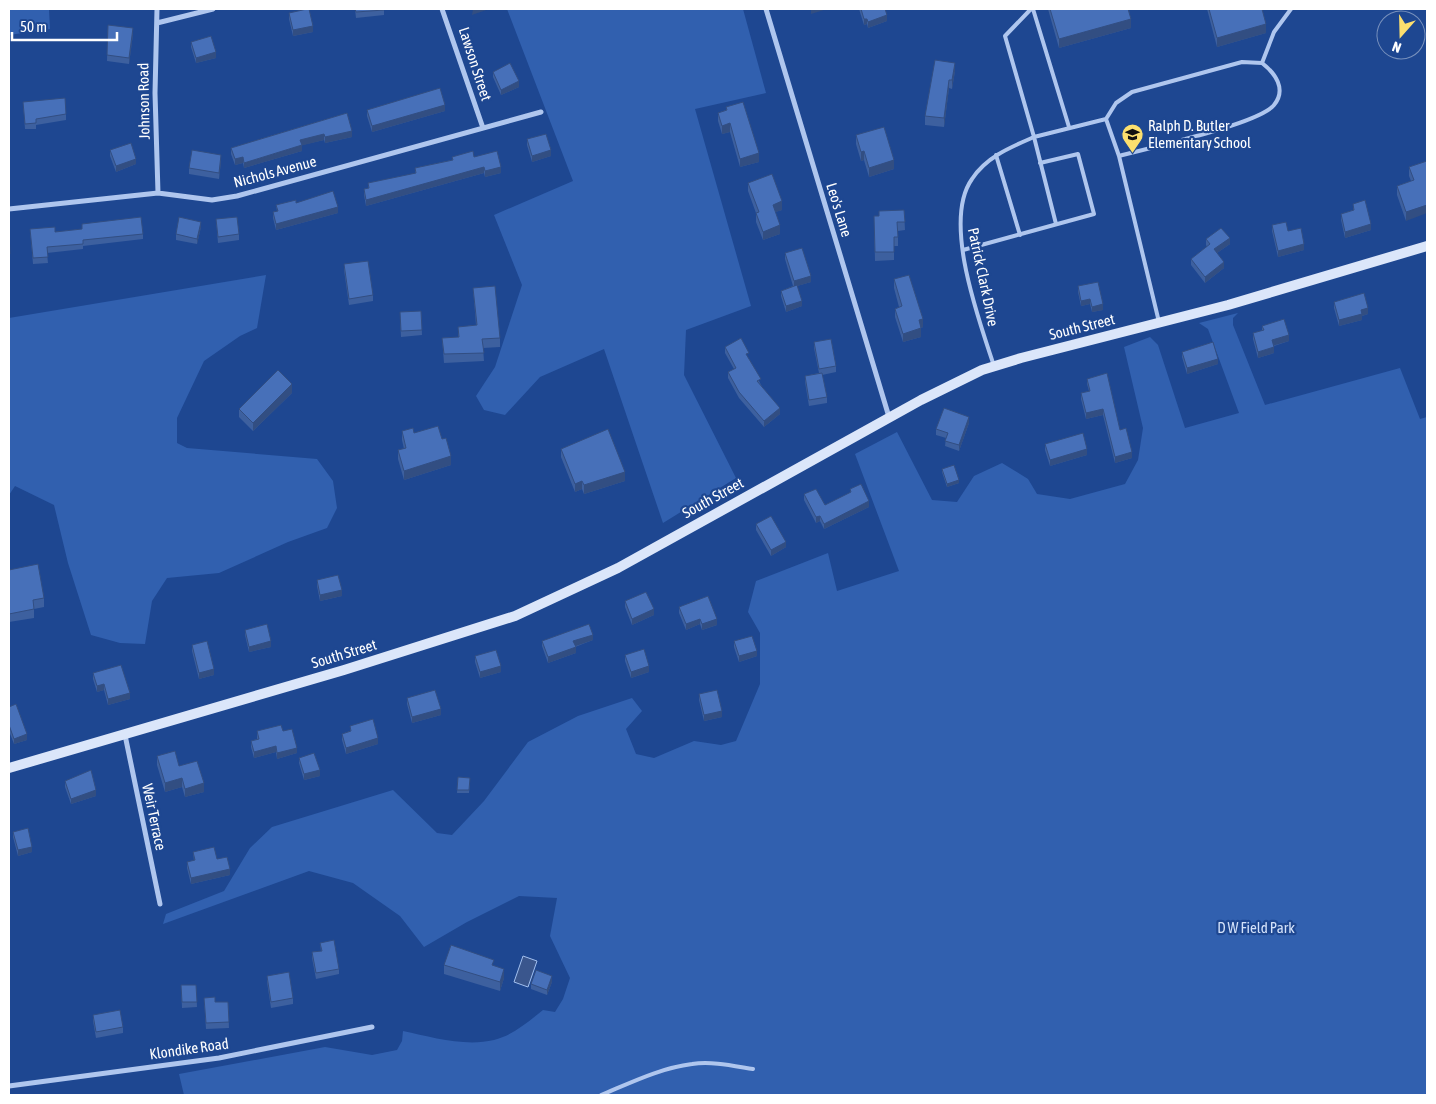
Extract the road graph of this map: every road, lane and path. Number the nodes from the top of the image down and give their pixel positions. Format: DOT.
graph roads {
  1 [pos="156,9"];
  2 [pos="213,9"];
  3 [pos="442,9"];
  4 [pos="766,9"];
  5 [pos="1032,9"];
  6 [pos="1291,9"];
  7 [pos="157,22"];
  8 [pos="1262,63"];
  9 [pos="541,112"];
  10 [pos="1106,119"];
  11 [pos="1069,127"];
  12 [pos="483,128"];
  13 [pos="1034,137"];
  14 [pos="996,155"];
  15 [pos="1119,156"];
  16 [pos="1040,163"];
  17 [pos="158,193"];
  18 [pos="9,209"];
  19 [pos="1056,224"];
  20 [pos="1020,235"];
  21 [pos="1427,246"];
  22 [pos="963,250"];
  23 [pos="1160,323"];
  24 [pos="994,366"];
  25 [pos="889,418"];
  26 [pos="125,735"];
  27 [pos="9,768"];
  28 [pos="160,904"];
  29 [pos="372,1027"];
  30 [pos="753,1069"];
  31 [pos="9,1086"];
  32 [pos="601,1095"];
  1 -- 7 [label="street, Johnson Road"];
  2 -- 7 [label="street"];
  3 -- 12 [label="street, Lawson Street"];
  4 -- 25 [label="street, Leo's Lane"];
  5 -- 11 [label="lane"];
  5 -- 13 [label="lane"];
  6 -- 8 [label="lane"];
  7 -- 17 [label="street, Johnson Road"];
  8 -- 10 [label="lane"];
  8 -- 15 [label="lane"];
  9 -- 12 [label="street, Nichols Avenue"];
  10 -- 11 [label="lane, Patrick Clark Drive"];
  10 -- 15 [label="lane"];
  11 -- 13 [label="lane, Patrick Clark Drive"];
  12 -- 17 [label="street, Nichols Avenue"];
  13 -- 14 [label="lane, Patrick Clark Drive"];
  13 -- 16 [label="lane"];
  14 -- 20 [label="lane"];
  14 -- 22 [label="lane, Patrick Clark Drive"];
  15 -- 23 [label="lane"];
  16 -- 19 [label="lane"];
  16 -- 19 [label="lane"];
  17 -- 18 [label="street, Nichols Avenue"];
  19 -- 20 [label="lane"];
  20 -- 22 [label="lane"];
  21 -- 23 [label="street, South Street"];
  22 -- 24 [label="lane, Patrick Clark Drive"];
  23 -- 24 [label="street, South Street"];
  24 -- 25 [label="street, South Street"];
  25 -- 26 [label="street, South Street"];
  26 -- 27 [label="street, South Street"];
  26 -- 28 [label="street, Weir Terrace"];
  29 -- 31 [label="street, Klondike Road"];
  30 -- 32 [label="lane"];
}
